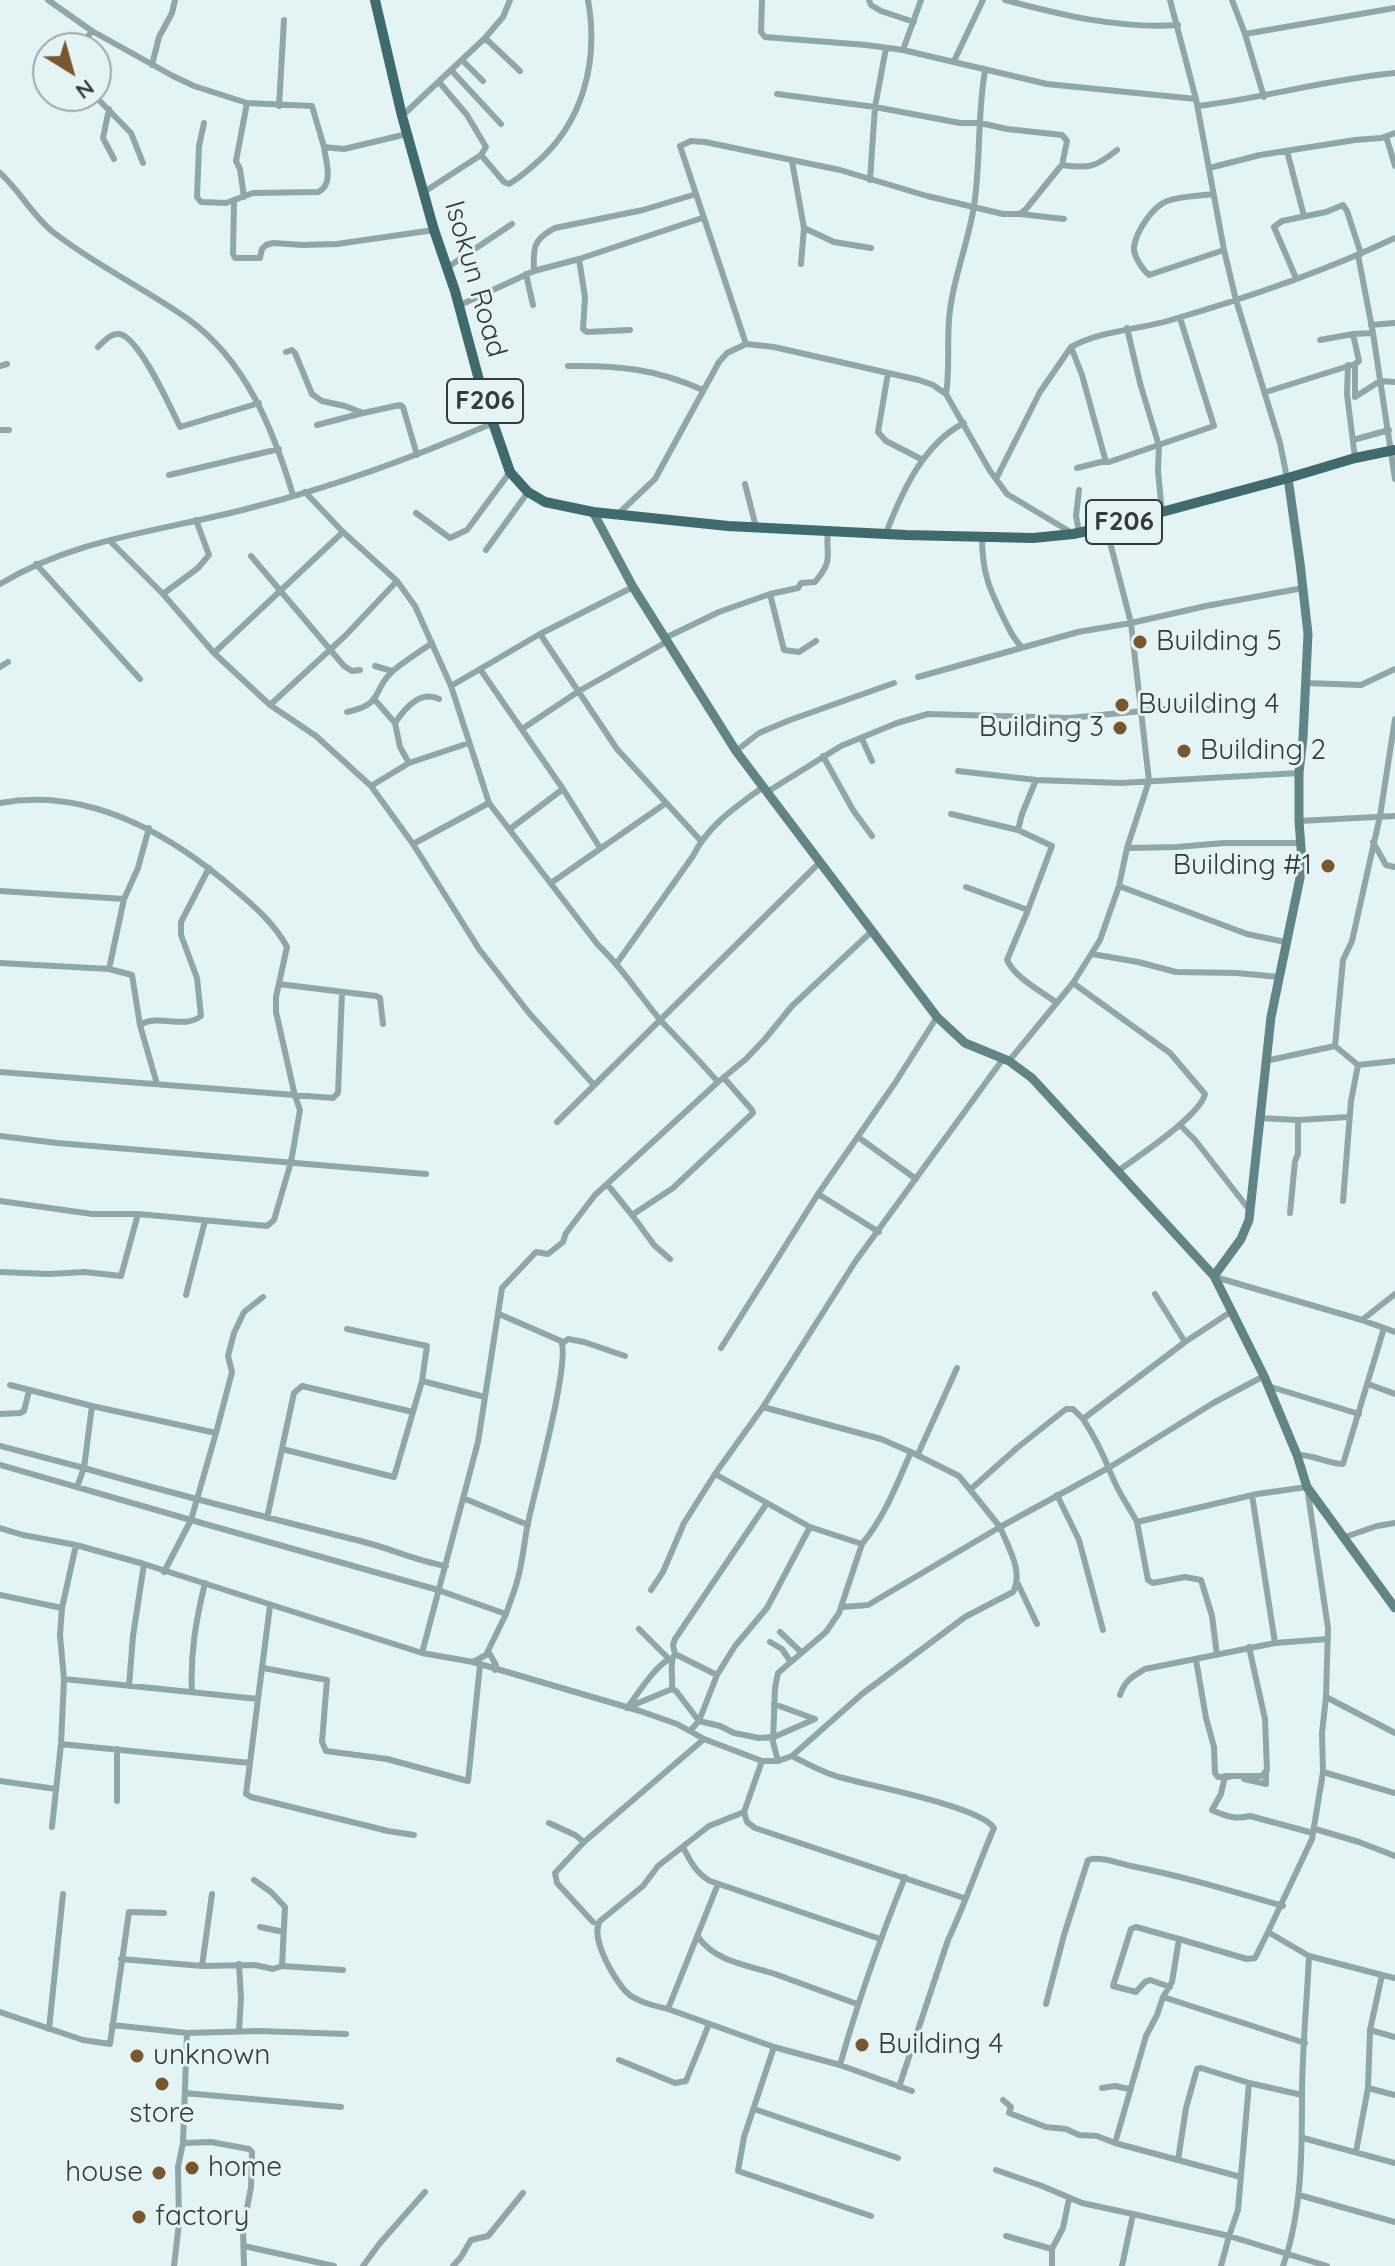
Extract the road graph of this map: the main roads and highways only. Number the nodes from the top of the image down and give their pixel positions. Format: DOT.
graph roads {
  1 [pos="375,0"];
  2 [pos="1394,450"];
  1 -- 2 [label="main road, Isokun Road / F206"];
}
